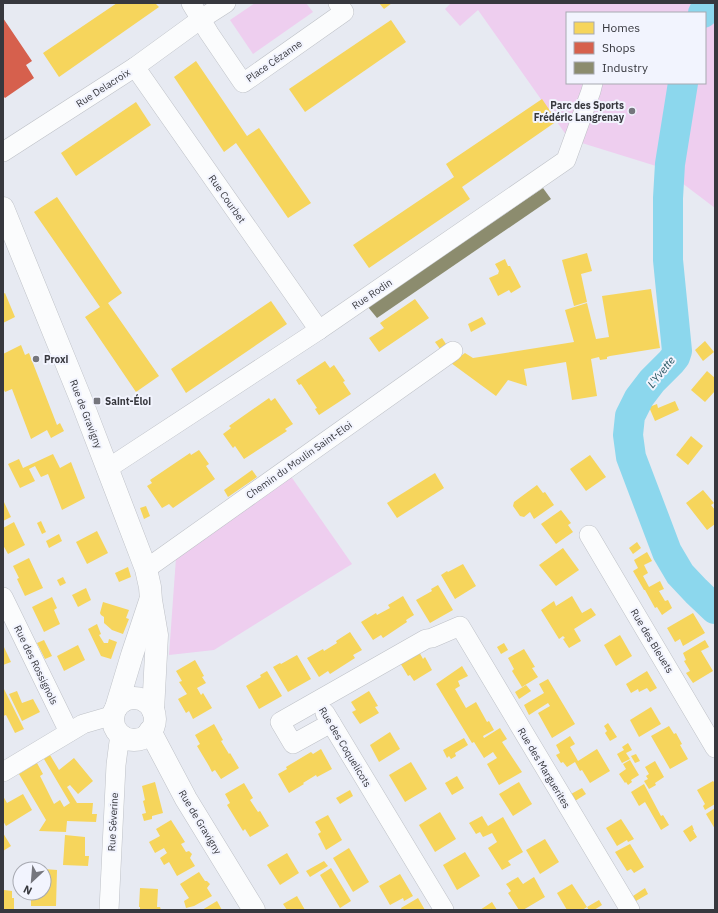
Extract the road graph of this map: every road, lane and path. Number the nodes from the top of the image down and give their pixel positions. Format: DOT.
graph roads {
  1 [pos="191,3"];
  2 [pos="226,3"];
  3 [pos="338,3"];
  4 [pos="201,20"];
  5 [pos="135,68"];
  6 [pos="593,84"];
  7 [pos="3,152"];
  8 [pos="3,208"];
  9 [pos="319,330"];
  10 [pos="452,351"];
  11 [pos="107,469"];
  12 [pos="589,535"];
  13 [pos="146,569"];
  14 [pos="3,597"];
  15 [pos="151,600"];
  16 [pos="460,626"];
  17 [pos="318,702"];
  18 [pos="116,719"];
  19 [pos="152,721"];
  20 [pos="331,723"];
  21 [pos="69,732"];
  22 [pos="715,748"];
  23 [pos="3,772"];
  24 [pos="109,910"];
  25 [pos="254,910"];
  26 [pos="444,910"];
  27 [pos="630,910"];
  1 -- 4 [label="street"];
  2 -- 4 [label="street"];
  3 -- 4 [label="street, Place Cézanne"];
  4 -- 5 [label="street, Rue Delacroix"];
  5 -- 7 [label="street, Rue Delacroix"];
  5 -- 9 [label="street, Rue Courbet"];
  6 -- 9 [label="street, Rue Rodin"];
  8 -- 11 [label="street, Rue de Gravigny"];
  9 -- 11 [label="street, Rue Rodin"];
  10 -- 13 [label="street, Chemin du Moulin Saint-Eloi"];
  11 -- 13 [label="street, Rue de Gravigny"];
  12 -- 22 [label="street, Rue des Bleuets"];
  13 -- 15 [label="street, Rue de Gravigny"];
  14 -- 21 [label="street, Rue des Rossignols"];
  15 -- 18 [label="street, Rue de Gravigny"];
  15 -- 19 [label="street, Rue de Gravigny"];
  16 -- 17 [label="street, Rue des Coquelicots"];
  16 -- 27 [label="street, Rue des Marguerites"];
  17 -- 20 [label="street, Rue des Coquelicots"];
  17 -- 20 [label="street"];
  18 -- 19 [label="street"];
  18 -- 19 [label="street"];
  18 -- 21 [label="street"];
  18 -- 24 [label="street, Rue Séverine"];
  19 -- 25 [label="street, Rue de Gravigny"];
  20 -- 26 [label="street, Rue des Coquelicots"];
  21 -- 23 [label="street"];
}
